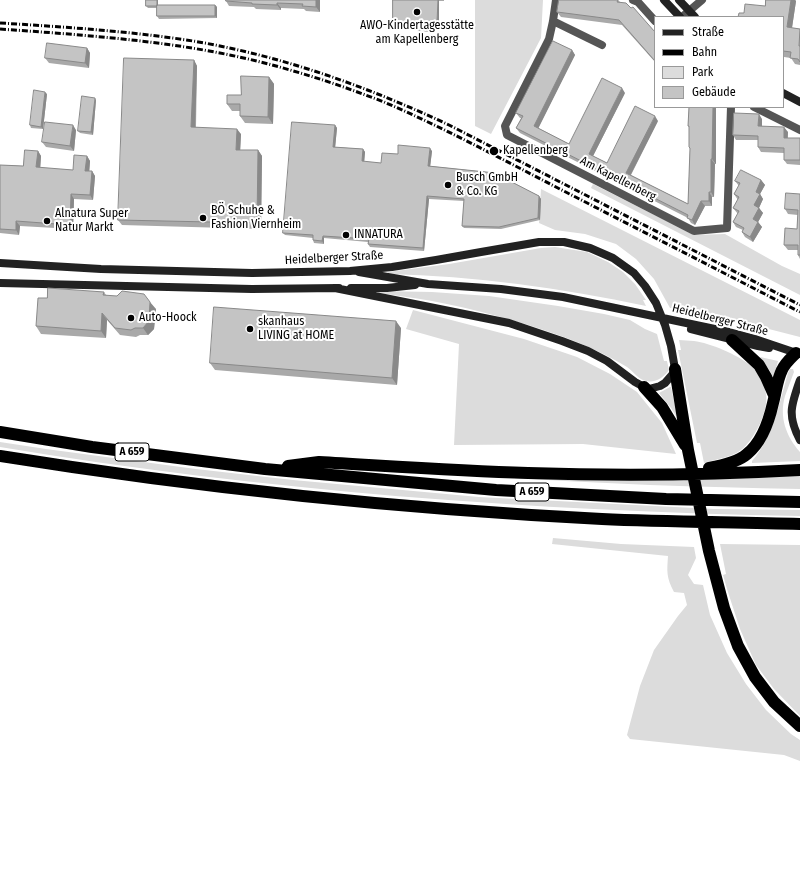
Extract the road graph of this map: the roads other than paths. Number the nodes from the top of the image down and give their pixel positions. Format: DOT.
graph roads {
  1 [pos="556,0"];
  2 [pos="633,0"];
  3 [pos="664,0"];
  4 [pos="679,0"];
  5 [pos="702,0"];
  6 [pos="692,14"];
  7 [pos="680,16"];
  8 [pos="654,20"];
  9 [pos="553,21"];
  10 [pos="602,45"];
  11 [pos="784,94"];
  12 [pos="800,102"];
  13 [pos="731,108"];
  14 [pos="756,108"];
  15 [pos="800,130"];
  16 [pos="0,263"];
  17 [pos="350,271"];
  18 [pos="0,283"];
  19 [pos="428,284"];
  20 [pos="335,288"];
  21 [pos="639,313"];
  22 [pos="732,340"];
  23 [pos="798,354"];
  24 [pos="675,368"];
  25 [pos="800,380"];
  26 [pos="644,387"];
  27 [pos="774,395"];
  28 [pos="0,432"];
  29 [pos="800,440"];
  30 [pos="690,455"];
  31 [pos="0,456"];
  32 [pos="265,469"];
  33 [pos="800,470"];
  34 [pos="688,473"];
  35 [pos="800,502"];
  36 [pos="800,524"];
  37 [pos="800,726"];
  1 -- 9 [label="street, Am Kapellenberg"];
  2 -- 8 [label="street"];
  3 -- 7 [label="street"];
  4 -- 6 [label="street"];
  5 -- 6 [label="street"];
  9 -- 10 [label="street"];
  9 -- 13 [label="street, Am Kapellenberg"];
  11 -- 12 [label="street"];
  14 -- 15 [label="street"];
  16 -- 17 [label="street, Heidelberger Straße"];
  17 -- 19 [label="street"];
  17 -- 24 [label="street, Heidelberger Straße"];
  18 -- 20 [label="street"];
  19 -- 20 [label="street"];
  19 -- 21 [label="street, Heidelberger Straße"];
  20 -- 26 [label="street"];
  21 -- 22 [label="street, Heidelberger Straße"];
  21 -- 23 [label="street, Heidelberger Straße"];
  22 -- 23 [label="street, Heidelberger Straße"];
  22 -- 27 [label="highway"];
  23 -- 27 [label="highway"];
  24 -- 26 [label="street"];
  24 -- 30 [label="highway"];
  25 -- 29 [label="street"];
  26 -- 30 [label="highway"];
  27 -- 34 [label="highway"];
  28 -- 32 [label="highway, A 659"];
  30 -- 37 [label="highway"];
  31 -- 36 [label="highway, A 659"];
  32 -- 34 [label="highway"];
  32 -- 35 [label="highway, A 659"];
  33 -- 34 [label="highway"];
}
